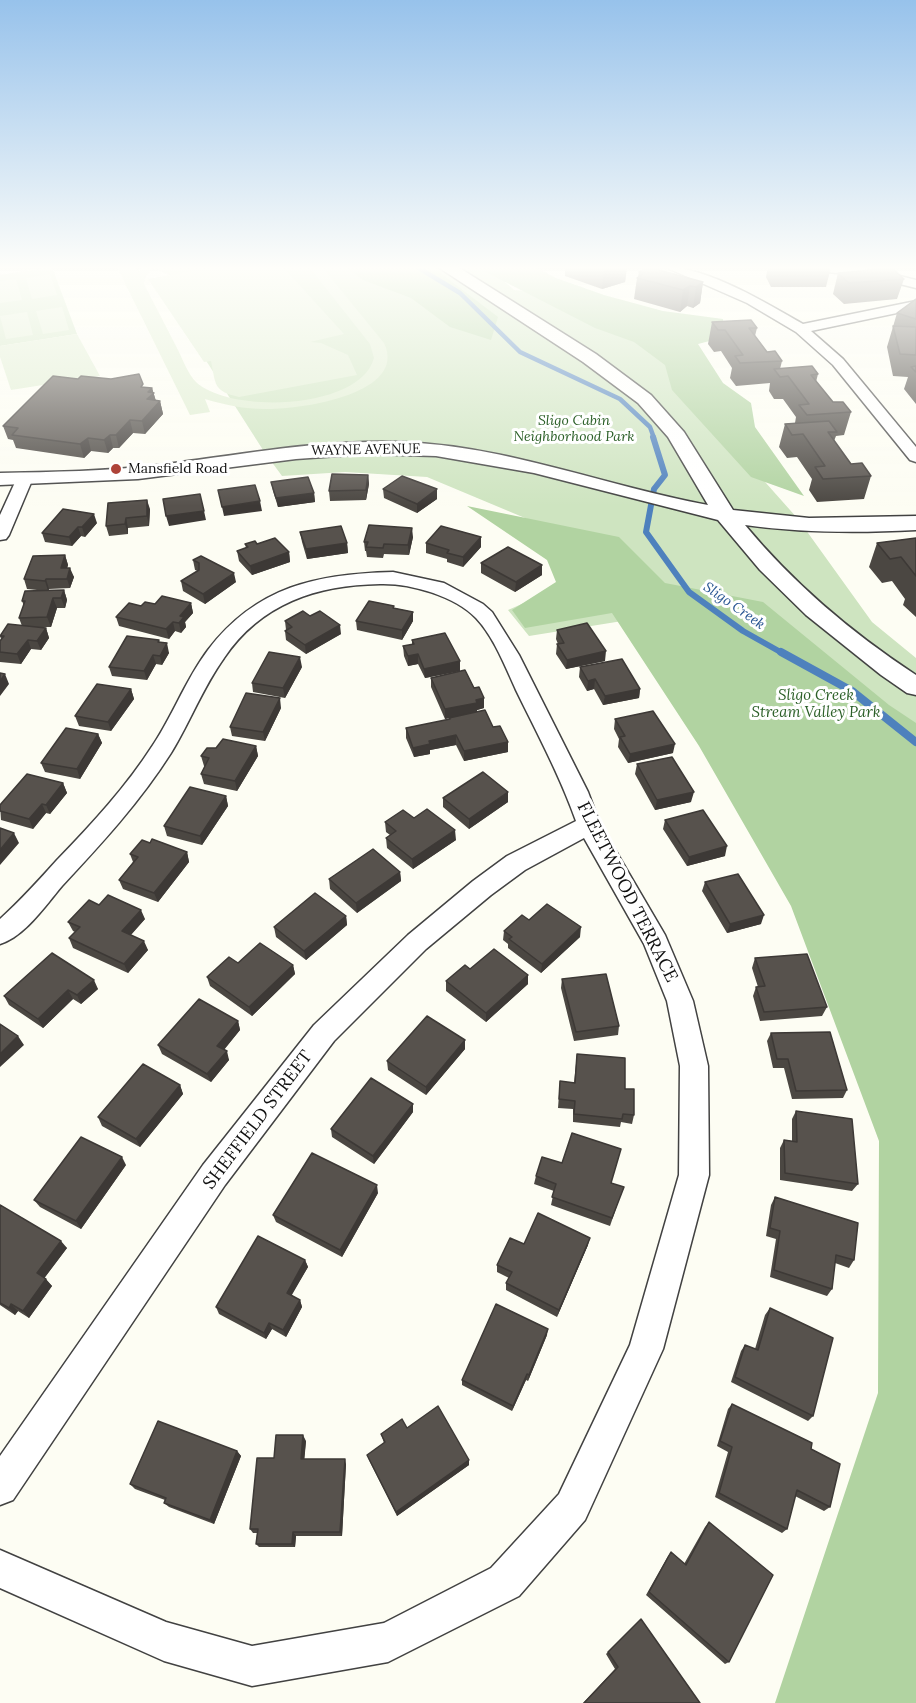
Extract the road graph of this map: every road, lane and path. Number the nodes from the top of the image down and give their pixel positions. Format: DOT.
graph roads {
  1 [pos="573,346"];
  2 [pos="821,346"];
  3 [pos="916,457"];
  4 [pos="25,478"];
  5 [pos="0,479"];
  6 [pos="726,516"];
  7 [pos="916,523"];
  8 [pos="0,535"];
  9 [pos="916,687"];
  10 [pos="589,825"];
  11 [pos="0,934"];
  12 [pos="0,1487"];
  13 [pos="0,1569"];
  1 -- 6 [label="street"];
  2 -- 3 [label="street"];
  4 -- 5 [label="street, WAYNE AVENUE"];
  4 -- 6 [label="street, WAYNE AVENUE"];
  4 -- 8 [label="street"];
  6 -- 7 [label="street, WAYNE AVENUE"];
  6 -- 9 [label="street"];
  10 -- 11 [label="street, FLEETWOOD TERRACE"];
  10 -- 12 [label="street, SHEFFIELD STREET"];
  10 -- 13 [label="street, FLEETWOOD TERRACE"];
}
